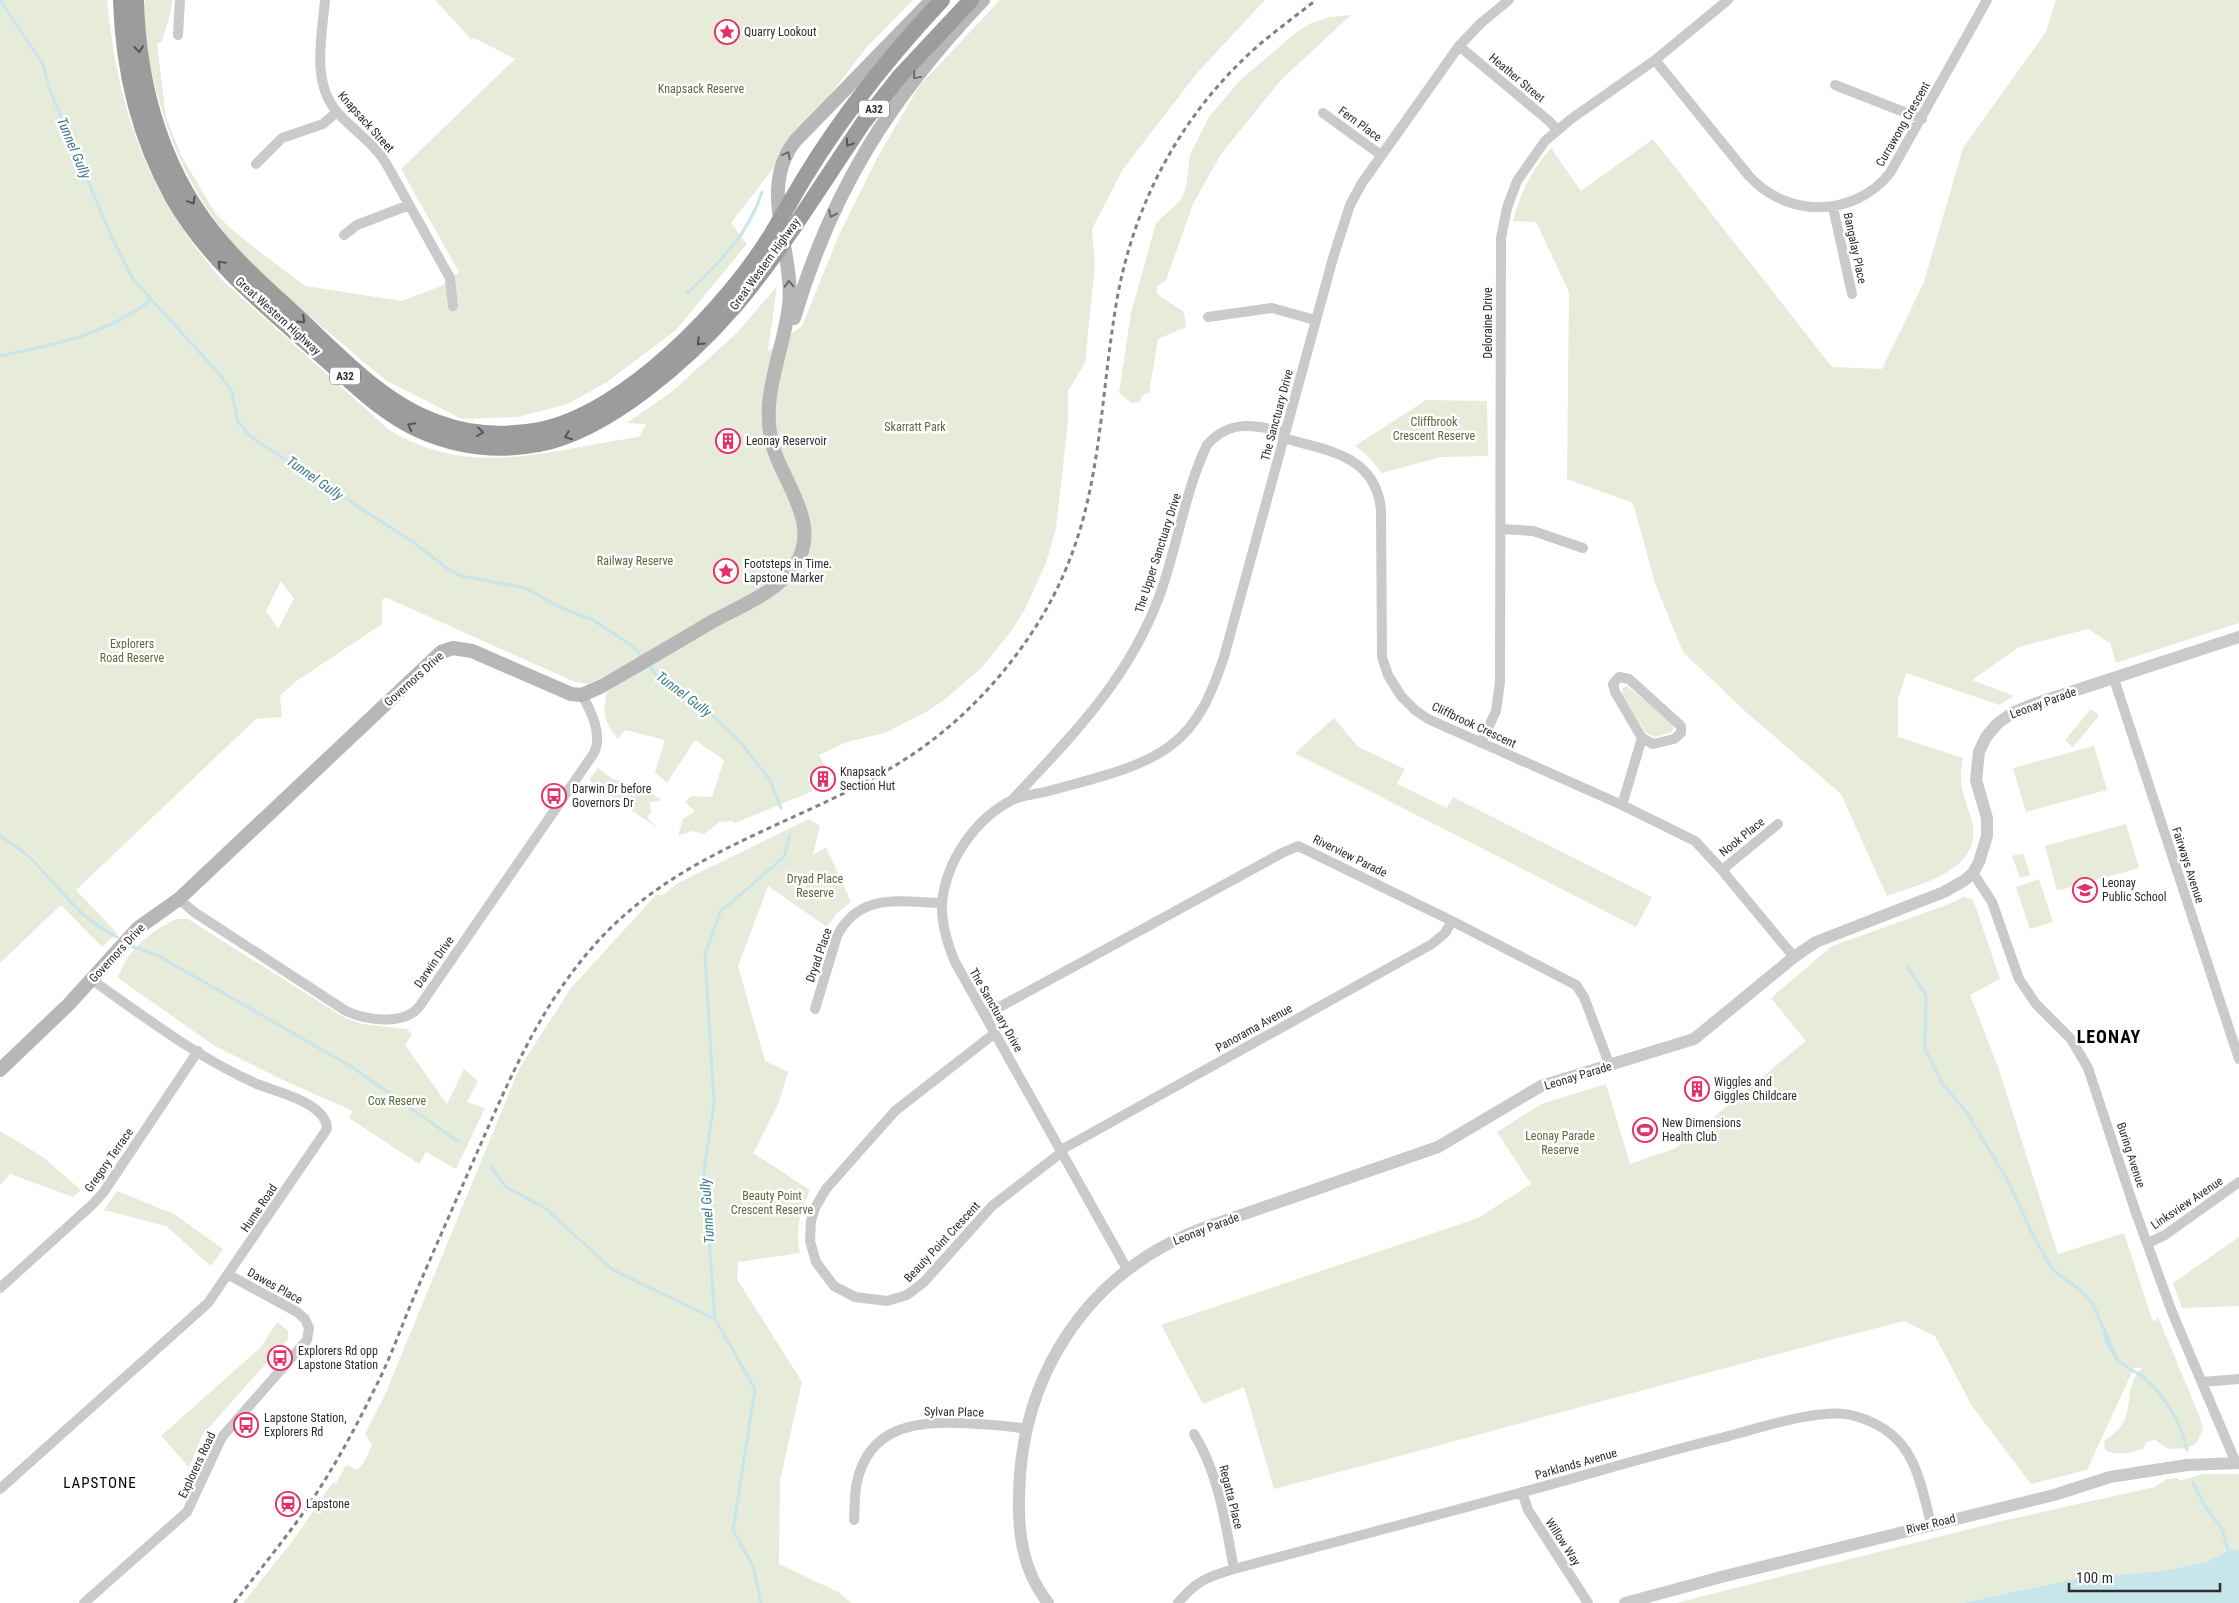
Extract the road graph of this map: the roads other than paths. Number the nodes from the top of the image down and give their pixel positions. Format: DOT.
graph roads {
  1 [pos="121,0"];
  2 [pos="136,0"];
  3 [pos="180,0"];
  4 [pos="325,0"];
  5 [pos="932,0"];
  6 [pos="942,0"];
  7 [pos="971,0"];
  8 [pos="983,0"];
  9 [pos="1510,0"];
  10 [pos="1728,0"];
  11 [pos="1987,0"];
  12 [pos="178,35"];
  13 [pos="1460,46"];
  14 [pos="1655,60"];
  15 [pos="1835,86"];
  16 [pos="337,112"];
  17 [pos="1323,113"];
  18 [pos="1922,119"];
  19 [pos="1557,130"];
  20 [pos="1381,155"];
  21 [pos="256,164"];
  22 [pos="409,205"];
  23 [pos="1833,207"];
  24 [pos="344,235"];
  25 [pos="1852,294"];
  26 [pos="453,306"];
  27 [pos="1208,317"];
  28 [pos="1315,320"];
  29 [pos="773,384"];
  30 [pos="1284,435"];
  31 [pos="1501,529"];
  32 [pos="1583,548"];
  33 [pos="2239,637"];
  34 [pos="2114,679"];
  35 [pos="582,695"];
  36 [pos="1642,738"];
  37 [pos="1481,743"];
  38 [pos="1040,771"];
  39 [pos="1049,791"];
  40 [pos="1013,800"];
  41 [pos="1622,805"];
  42 [pos="1778,824"];
  43 [pos="1722,870"];
  44 [pos="1973,873"];
  45 [pos="179,899"];
  46 [pos="942,903"];
  47 [pos="1452,920"];
  48 [pos="1794,957"];
  49 [pos="92,980"];
  50 [pos="815,1009"];
  51 [pos="985,1015"];
  52 [pos="995,1033"];
  53 [pos="198,1051"];
  54 [pos="2239,1059"];
  55 [pos="1610,1066"];
  56 [pos="0,1070"];
  57 [pos="1062,1151"];
  58 [pos="2239,1182"];
  59 [pos="2148,1243"];
  60 [pos="1127,1269"];
  61 [pos="228,1275"];
  62 [pos="0,1288"];
  63 [pos="307,1322"];
  64 [pos="2239,1379"];
  65 [pos="2202,1382"];
  66 [pos="1026,1429"];
  67 [pos="1194,1434"];
  68 [pos="2237,1463"];
  69 [pos="0,1489"];
  70 [pos="1522,1492"];
  71 [pos="854,1520"];
  72 [pos="1931,1524"];
  73 [pos="1234,1569"];
  74 [pos="1044,1602"];
  75 [pos="84,1603"];
  76 [pos="1178,1603"];
  77 [pos="1588,1603"];
  78 [pos="1625,1603"];
  7 -- 1 [label="highway, Great Western Highway / A32, one-way, bridge"];
  2 -- 6 [label="highway, Great Western Highway / A32, one-way, bridge"];
  3 -- 12 [label="street"];
  4 -- 16 [label="street, Knapsack Street"];
  29 -- 5 [label="main road, one-way"];
  8 -- 29 [label="main road, one-way"];
  9 -- 13 [label="street, The Sanctuary Drive"];
  10 -- 14 [label="street, Deloraine Drive"];
  11 -- 18 [label="street, Currawong Crescent"];
  13 -- 19 [label="street, Heather Street"];
  13 -- 20 [label="street, The Sanctuary Drive"];
  14 -- 19 [label="street, Deloraine Drive"];
  14 -- 23 [label="street, Currawong Crescent"];
  15 -- 18 [label="street"];
  16 -- 21 [label="street"];
  16 -- 22 [label="street, Knapsack Street"];
  17 -- 20 [label="street, Fern Place"];
  18 -- 23 [label="street, Currawong Crescent"];
  19 -- 31 [label="street, Deloraine Drive"];
  20 -- 28 [label="street, The Sanctuary Drive"];
  22 -- 24 [label="street"];
  22 -- 26 [label="street, Knapsack Street"];
  23 -- 25 [label="street, Bangalay Place"];
  27 -- 28 [label="street"];
  28 -- 30 [label="street, The Sanctuary Drive"];
  29 -- 35 [label="main road"];
  30 -- 37 [label="street, Cliffbrook Crescent"];
  30 -- 38 [label="street, The Upper Sanctuary Drive"];
  30 -- 39 [label="street, The Sanctuary Drive"];
  31 -- 32 [label="street"];
  31 -- 37 [label="street, Deloraine Drive"];
  33 -- 34 [label="street, Leonay Parade"];
  34 -- 44 [label="street, Leonay Parade"];
  34 -- 54 [label="street, Fairways Avenue"];
  35 -- 45 [label="main road, Governors Drive"];
  35 -- 45 [label="street, Darwin Drive"];
  36 -- 36 [label="street"];
  36 -- 41 [label="street"];
  37 -- 41 [label="street, Cliffbrook Crescent"];
  38 -- 39 [label="street"];
  38 -- 40 [label="street, The Upper Sanctuary Drive"];
  39 -- 40 [label="street, The Sanctuary Drive"];
  40 -- 46 [label="street, The Sanctuary Drive"];
  41 -- 43 [label="street, Cliffbrook Crescent"];
  42 -- 43 [label="street, Nook Place"];
  43 -- 48 [label="street, Cliffbrook Crescent"];
  44 -- 48 [label="street, Leonay Parade"];
  44 -- 59 [label="street, Buring Avenue"];
  45 -- 49 [label="main road, Governors Drive"];
  46 -- 50 [label="street, Dryad Place"];
  46 -- 51 [label="street, The Sanctuary Drive"];
  47 -- 51 [label="street, Riverview Parade"];
  47 -- 55 [label="street, Riverview Parade"];
  47 -- 57 [label="street, Panorama Avenue"];
  48 -- 55 [label="street, Leonay Parade"];
  49 -- 53 [label="street, Hume Road"];
  49 -- 56 [label="main road, Governors Drive"];
  51 -- 52 [label="street, The Sanctuary Drive"];
  52 -- 57 [label="street, The Sanctuary Drive"];
  52 -- 57 [label="street, Beauty Point Crescent"];
  53 -- 61 [label="street, Hume Road"];
  53 -- 62 [label="street, Gregory Terrace"];
  55 -- 60 [label="street, Leonay Parade"];
  57 -- 60 [label="street, The Sanctuary Drive"];
  58 -- 59 [label="street, Linksview Avenue"];
  59 -- 65 [label="street, Buring Avenue"];
  60 -- 66 [label="street, Leonay Parade"];
  61 -- 63 [label="street, Dawes Place"];
  61 -- 69 [label="street, Hume Road"];
  63 -- 75 [label="street, Explorers Road"];
  64 -- 65 [label="street"];
  65 -- 68 [label="street, Buring Avenue"];
  66 -- 71 [label="street, Sylvan Place"];
  66 -- 74 [label="street, Leonay Parade"];
  67 -- 73 [label="street, Regatta Place"];
  68 -- 72 [label="street, River Road"];
  70 -- 72 [label="street, Parklands Avenue"];
  70 -- 73 [label="street, Parklands Avenue"];
  70 -- 77 [label="street, Willow Way"];
  72 -- 78 [label="street, River Road"];
  73 -- 76 [label="street, Parklands Avenue"];
}
